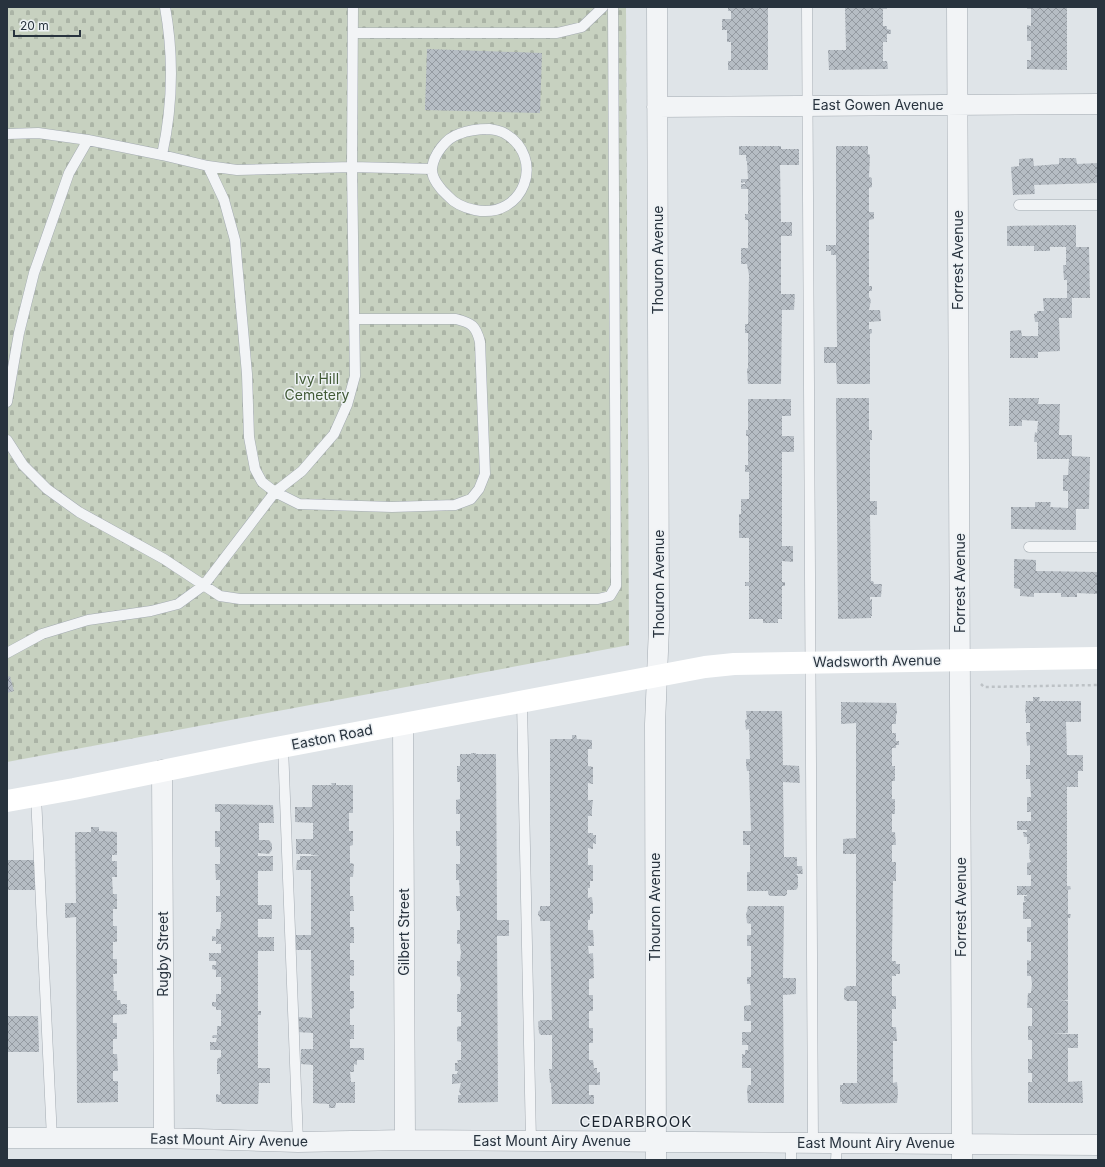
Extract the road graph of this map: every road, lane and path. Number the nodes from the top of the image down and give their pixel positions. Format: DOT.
graph roads {
  1 [pos="165,7"];
  2 [pos="353,7"];
  3 [pos="603,7"];
  4 [pos="613,7"];
  5 [pos="656,7"];
  6 [pos="807,7"];
  7 [pos="957,7"];
  8 [pos="353,33"];
  9 [pos="1098,104"];
  10 [pos="958,105"];
  11 [pos="807,106"];
  12 [pos="657,107"];
  13 [pos="7,134"];
  14 [pos="88,140"];
  15 [pos="162,155"];
  16 [pos="208,166"];
  17 [pos="352,167"];
  18 [pos="432,169"];
  19 [pos="1019,205"];
  20 [pos="1098,205"];
  21 [pos="354,319"];
  22 [pos="7,402"];
  23 [pos="7,440"];
  24 [pos="275,492"];
  25 [pos="1029,547"];
  26 [pos="1098,547"];
  27 [pos="204,585"];
  28 [pos="7,653"];
  29 [pos="1098,658"];
  30 [pos="960,659"];
  31 [pos="810,663"];
  32 [pos="657,675"];
  33 [pos="981,684"];
  34 [pos="1098,684"];
  35 [pos="522,702"];
  36 [pos="403,724"];
  37 [pos="283,746"];
  38 [pos="162,770"];
  39 [pos="36,796"];
  40 [pos="7,801"];
  41 [pos="7,1138"];
  42 [pos="164,1138"];
  43 [pos="52,1139"];
  44 [pos="404,1140"];
  45 [pos="531,1141"];
  46 [pos="298,1142"];
  47 [pos="813,1143"];
  48 [pos="1098,1145"];
  49 [pos="656,1150"];
  50 [pos="791,1151"];
  51 [pos="836,1151"];
  52 [pos="961,1152"];
  1 -- 15 [label="lane"];
  2 -- 8 [label="lane"];
  3 -- 8 [label="lane"];
  4 -- 27 [label="lane"];
  5 -- 12 [label="street, Thouron Avenue"];
  6 -- 11 [label="lane"];
  7 -- 10 [label="street, Forrest Avenue"];
  8 -- 17 [label="lane"];
  9 -- 10 [label="street, East Gowen Avenue"];
  10 -- 11 [label="street, East Gowen Avenue"];
  10 -- 30 [label="street, Forrest Avenue"];
  11 -- 12 [label="street, East Gowen Avenue"];
  11 -- 31 [label="lane"];
  12 -- 32 [label="street, Thouron Avenue"];
  13 -- 14 [label="lane"];
  14 -- 15 [label="lane"];
  14 -- 22 [label="lane"];
  15 -- 16 [label="lane"];
  16 -- 17 [label="lane"];
  16 -- 24 [label="lane"];
  17 -- 18 [label="lane"];
  17 -- 21 [label="lane"];
  18 -- 18 [label="lane"];
  19 -- 20 [label="lane"];
  21 -- 24 [label="lane"];
  21 -- 24 [label="lane"];
  23 -- 27 [label="lane"];
  24 -- 27 [label="lane"];
  25 -- 26 [label="lane"];
  27 -- 28 [label="lane"];
  29 -- 30 [label="main road, Wadsworth Avenue"];
  30 -- 31 [label="main road, Wadsworth Avenue"];
  30 -- 52 [label="street, Forrest Avenue"];
  31 -- 32 [label="main road, Wadsworth Avenue"];
  31 -- 47 [label="lane"];
  32 -- 35 [label="main road, Easton Road"];
  32 -- 49 [label="street, Thouron Avenue"];
  33 -- 34 [label="path"];
  35 -- 36 [label="main road, Easton Road"];
  35 -- 45 [label="lane"];
  36 -- 37 [label="main road, Easton Road"];
  36 -- 44 [label="street, Gilbert Street"];
  37 -- 38 [label="main road, Easton Road"];
  37 -- 46 [label="lane"];
  38 -- 39 [label="main road, Easton Road"];
  38 -- 42 [label="street, Rugby Street"];
  39 -- 40 [label="main road, Easton Road"];
  39 -- 43 [label="lane"];
  41 -- 43 [label="street, East Mount Airy Avenue"];
  42 -- 43 [label="street, East Mount Airy Avenue"];
  42 -- 46 [label="street, East Mount Airy Avenue"];
  44 -- 45 [label="street, East Mount Airy Avenue"];
  44 -- 46 [label="street, East Mount Airy Avenue"];
  45 -- 49 [label="street, East Mount Airy Avenue"];
  47 -- 50 [label="street, East Mount Airy Avenue"];
  47 -- 51 [label="street, East Mount Airy Avenue"];
  48 -- 52 [label="street, East Mount Airy Avenue"];
  49 -- 50 [label="street, East Mount Airy Avenue"];
  51 -- 52 [label="street, East Mount Airy Avenue"];
}
